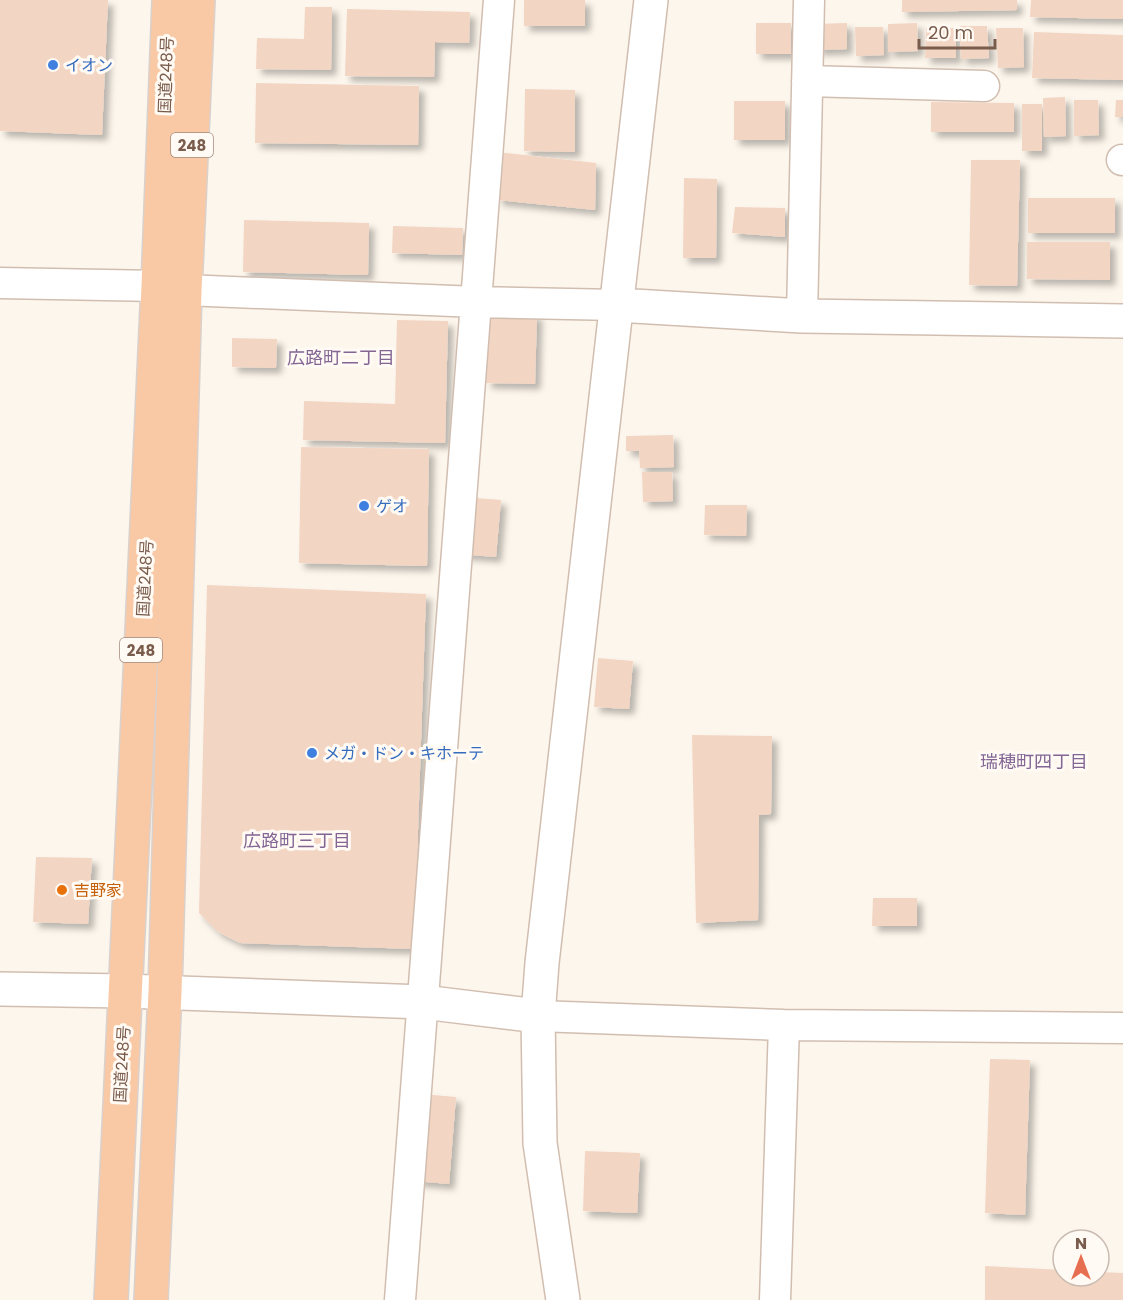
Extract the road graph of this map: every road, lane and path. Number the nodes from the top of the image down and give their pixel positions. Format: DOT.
graph roads {
  1 [pos="169,0"];
  2 [pos="198,0"];
  3 [pos="499,0"];
  4 [pos="651,0"];
  5 [pos="809,0"];
  6 [pos="807,81"];
  7 [pos="984,86"];
  8 [pos="0,283"];
  9 [pos="172,288"];
  10 [pos="477,302"];
  11 [pos="617,305"];
  12 [pos="802,316"];
  13 [pos="1123,321"];
  14 [pos="0,989"];
  15 [pos="126,991"];
  16 [pos="165,992"];
  17 [pos="423,1002"];
  18 [pos="538,1016"];
  19 [pos="784,1025"];
  20 [pos="1123,1028"];
  21 [pos="111,1300"];
  22 [pos="151,1300"];
  23 [pos="400,1300"];
  24 [pos="563,1300"];
  25 [pos="776,1300"];
  1 -- 9 [label="highway, 国道248号 / 248"];
  2 -- 9 [label="highway, 国道248号 / 248"];
  3 -- 10 [label="street"];
  4 -- 11 [label="street"];
  5 -- 6 [label="street"];
  6 -- 7 [label="street"];
  6 -- 12 [label="street"];
  8 -- 9 [label="street"];
  9 -- 10 [label="street"];
  9 -- 15 [label="highway, 国道248号 / 248"];
  9 -- 16 [label="highway, 国道248号 / 248"];
  10 -- 11 [label="street"];
  10 -- 17 [label="street"];
  11 -- 12 [label="street"];
  11 -- 18 [label="street"];
  12 -- 13 [label="street"];
  14 -- 15 [label="street"];
  15 -- 16 [label="street"];
  15 -- 21 [label="highway, 国道248号 / 248"];
  16 -- 17 [label="street"];
  16 -- 22 [label="highway, 国道248号 / 248"];
  17 -- 18 [label="street"];
  17 -- 23 [label="street"];
  18 -- 19 [label="street"];
  18 -- 24 [label="street"];
  19 -- 20 [label="street"];
  19 -- 25 [label="street"];
}
